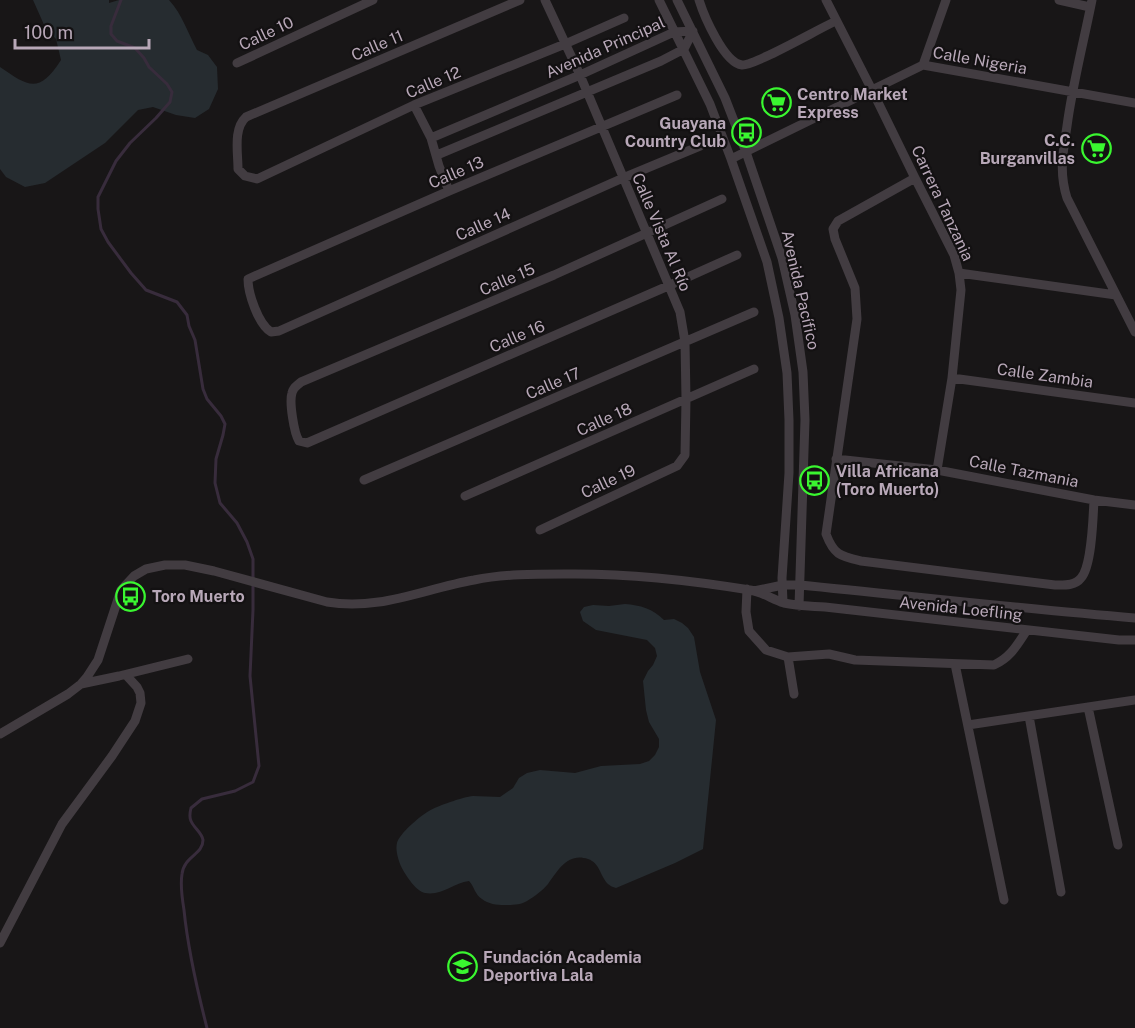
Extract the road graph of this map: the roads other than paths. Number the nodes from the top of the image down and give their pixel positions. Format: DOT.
graph roads {
  1 [pos="373,0"];
  2 [pos="520,0"];
  3 [pos="545,0"];
  4 [pos="659,0"];
  5 [pos="677,0"];
  6 [pos="699,0"];
  7 [pos="826,0"];
  8 [pos="945,0"];
  9 [pos="1059,0"];
  10 [pos="1091,4"];
  11 [pos="624,18"];
  12 [pos="836,21"];
  13 [pos="693,31"];
  14 [pos="674,32"];
  15 [pos="564,44"];
  16 [pos="684,50"];
  17 [pos="237,63"];
  18 [pos="923,65"];
  19 [pos="580,75"];
  20 [pos="872,90"];
  21 [pos="587,92"];
  22 [pos="1072,92"];
  23 [pos="677,94"];
  24 [pos="1135,103"];
  25 [pos="414,105"];
  26 [pos="601,127"];
  27 [pos="431,138"];
  28 [pos="700,146"];
  29 [pos="746,152"];
  30 [pos="436,155"];
  31 [pos="731,159"];
  32 [pos="623,178"];
  33 [pos="915,178"];
  34 [pos="257,179"];
  35 [pos="449,191"];
  36 [pos="722,199"];
  37 [pos="646,233"];
  38 [pos="737,255"];
  39 [pos="959,273"];
  40 [pos="248,279"];
  41 [pos="668,286"];
  42 [pos="1116,295"];
  43 [pos="754,312"];
  44 [pos="1135,332"];
  45 [pos="685,342"];
  46 [pos="754,369"];
  47 [pos="952,378"];
  48 [pos="686,399"];
  49 [pos="1135,403"];
  50 [pos="307,443"];
  51 [pos="685,455"];
  52 [pos="836,459"];
  53 [pos="937,470"];
  54 [pos="364,480"];
  55 [pos="465,496"];
  56 [pos="1094,500"];
  57 [pos="1135,505"];
  58 [pos="540,530"];
  59 [pos="783,585"];
  60 [pos="800,585"];
  61 [pos="750,590"];
  62 [pos="783,602"];
  63 [pos="799,606"];
  64 [pos="1135,618"];
  65 [pos="1027,630"];
  66 [pos="1135,640"];
  67 [pos="788,657"];
  68 [pos="188,659"];
  69 [pos="955,664"];
  70 [pos="126,675"];
  71 [pos="81,684"];
  72 [pos="794,694"];
  73 [pos="1135,700"];
  74 [pos="1088,707"];
  75 [pos="1029,716"];
  76 [pos="968,725"];
  77 [pos="0,734"];
  78 [pos="1118,845"];
  79 [pos="1061,891"];
  80 [pos="1004,900"];
  81 [pos="0,944"];
  1 -- 17 [label="street, Calle 10"];
  2 -- 34 [label="street, Calle 11"];
  3 -- 15 [label="street, Calle Vista Al Río"];
  4 -- 14 [label="street, Avenida Pacífico"];
  5 -- 13 [label="street, Avenida Pacífico"];
  6 -- 12 [label="street"];
  7 -- 12 [label="street, Carrera Tanzania"];
  8 -- 18 [label="street"];
  9 -- 10 [label="street"];
  10 -- 22 [label="street"];
  11 -- 15 [label="street, Calle 12"];
  12 -- 20 [label="street, Carrera Tanzania"];
  13 -- 14 [label="street, Avenida Principal"];
  13 -- 16 [label="street, Avenida Principal"];
  13 -- 29 [label="street, Avenida Pacífico"];
  14 -- 16 [label="street, Avenida Pacífico"];
  14 -- 19 [label="street, Avenida Principal"];
  15 -- 19 [label="street, Calle Vista Al Río"];
  15 -- 25 [label="street, Calle 12"];
  16 -- 21 [label="street, Avenida Principal"];
  16 -- 31 [label="street, Avenida Pacífico"];
  18 -- 20 [label="street, Calle Nigeria"];
  18 -- 22 [label="street, Calle Nigeria"];
  19 -- 21 [label="street, Calle Vista Al Río"];
  19 -- 27 [label="street, Avenida Principal"];
  20 -- 29 [label="street, Calle Nigeria"];
  20 -- 33 [label="street, Carrera Tanzania"];
  21 -- 26 [label="street, Calle Vista Al Río"];
  21 -- 30 [label="street, Avenida Principal"];
  22 -- 24 [label="street, Calle Nigeria"];
  22 -- 42 [label="street"];
  23 -- 26 [label="street, Calle 13"];
  25 -- 27 [label="street"];
  25 -- 34 [label="street, Calle 12"];
  26 -- 32 [label="street, Calle Vista Al Río"];
  26 -- 35 [label="street, Calle 13"];
  27 -- 30 [label="street"];
  28 -- 32 [label="street, Calle 14"];
  29 -- 31 [label="street, Calle Nigeria"];
  29 -- 60 [label="street, Avenida Pacífico"];
  30 -- 35 [label="street"];
  31 -- 59 [label="street, Avenida Pacífico"];
  32 -- 37 [label="street, Calle Vista Al Río"];
  32 -- 40 [label="street, Calle 14"];
  33 -- 39 [label="street, Carrera Tanzania"];
  33 -- 52 [label="street"];
  35 -- 40 [label="street, Calle 13"];
  36 -- 37 [label="street, Calle 15"];
  37 -- 41 [label="street, Calle Vista Al Río"];
  37 -- 50 [label="street, Calle 15"];
  38 -- 41 [label="street, Calle 16"];
  39 -- 42 [label="street"];
  39 -- 47 [label="street, Carrera Tanzania"];
  41 -- 45 [label="street, Calle Vista Al Río"];
  41 -- 50 [label="street, Calle 16"];
  42 -- 44 [label="street"];
  43 -- 45 [label="street, Calle 17"];
  45 -- 48 [label="street, Calle Vista Al Río"];
  45 -- 54 [label="street, Calle 17"];
  46 -- 48 [label="street, Calle 18"];
  47 -- 49 [label="street, Calle Zambia"];
  47 -- 53 [label="street, Carrera Tanzania"];
  48 -- 51 [label="street, Calle Vista Al Río"];
  48 -- 55 [label="street, Calle 18"];
  51 -- 58 [label="street, Calle 19"];
  52 -- 53 [label="street, Calle Tazmania"];
  52 -- 56 [label="street"];
  53 -- 56 [label="street, Calle Tazmania"];
  56 -- 57 [label="street, Calle Tazmania"];
  59 -- 60 [label="street, Avenida Loefling"];
  59 -- 61 [label="street, Avenida Loefling"];
  59 -- 62 [label="street, Avenida Pacífico"];
  60 -- 63 [label="street, Avenida Pacífico"];
  60 -- 64 [label="street, Avenida Loefling"];
  61 -- 62 [label="street, Avenida Loefling"];
  61 -- 67 [label="street"];
  61 -- 71 [label="street"];
  62 -- 63 [label="street, Avenida Loefling"];
  63 -- 65 [label="street, Avenida Loefling"];
  65 -- 66 [label="street, Avenida Loefling"];
  65 -- 69 [label="street"];
  67 -- 69 [label="street"];
  67 -- 72 [label="street"];
  68 -- 70 [label="street"];
  69 -- 76 [label="street"];
  70 -- 71 [label="street"];
  70 -- 81 [label="street"];
  71 -- 77 [label="street"];
  73 -- 74 [label="street"];
  74 -- 75 [label="street"];
  74 -- 78 [label="street"];
  75 -- 76 [label="street"];
  75 -- 79 [label="street"];
  76 -- 80 [label="street"];
}
